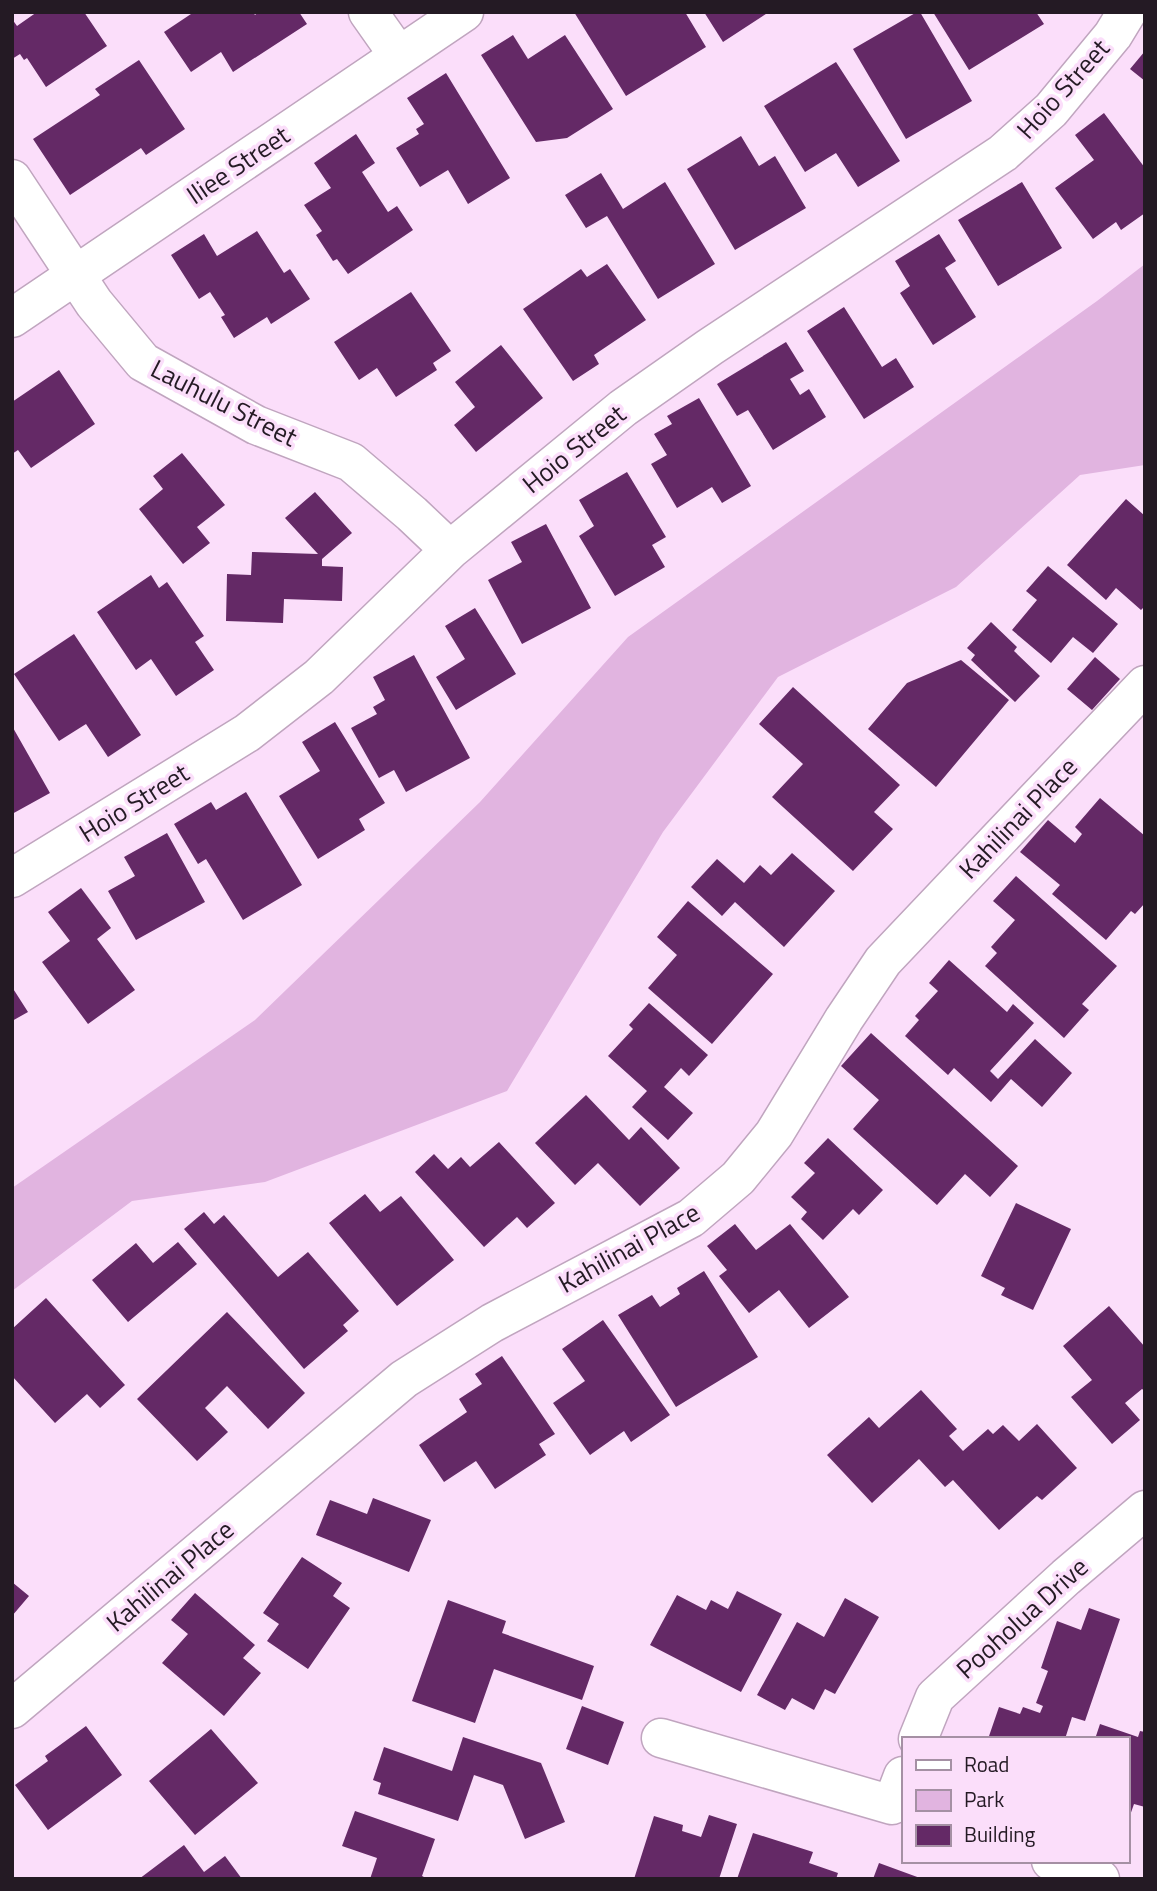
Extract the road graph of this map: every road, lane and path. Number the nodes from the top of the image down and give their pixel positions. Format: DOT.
graph roads {
  1 [pos="368,12"];
  2 [pos="464,12"];
  3 [pos="1127,12"];
  4 [pos="399,56"];
  5 [pos="12,179"];
  6 [pos="76,275"];
  7 [pos="12,318"];
  8 [pos="450,550"];
  9 [pos="1145,685"];
  10 [pos="12,878"];
  11 [pos="1145,1510"];
  12 [pos="12,1709"];
  13 [pos="919,1737"];
  14 [pos="661,1738"];
  15 [pos="899,1797"];
  16 [pos="1056,1863"];
  17 [pos="1100,1879"];
  1 -- 4 [label="street"];
  2 -- 4 [label="street, Iliee Street"];
  3 -- 8 [label="street, Hoio Street"];
  4 -- 6 [label="street, Iliee Street"];
  5 -- 6 [label="street, Lauhulu Street"];
  6 -- 7 [label="street, Iliee Street"];
  6 -- 8 [label="street, Lauhulu Street"];
  8 -- 10 [label="street, Hoio Street"];
  9 -- 12 [label="street, Kahilinai Place"];
  11 -- 13 [label="street, Pooholua Drive"];
  14 -- 15 [label="street"];
  16 -- 17 [label="street"];
}
